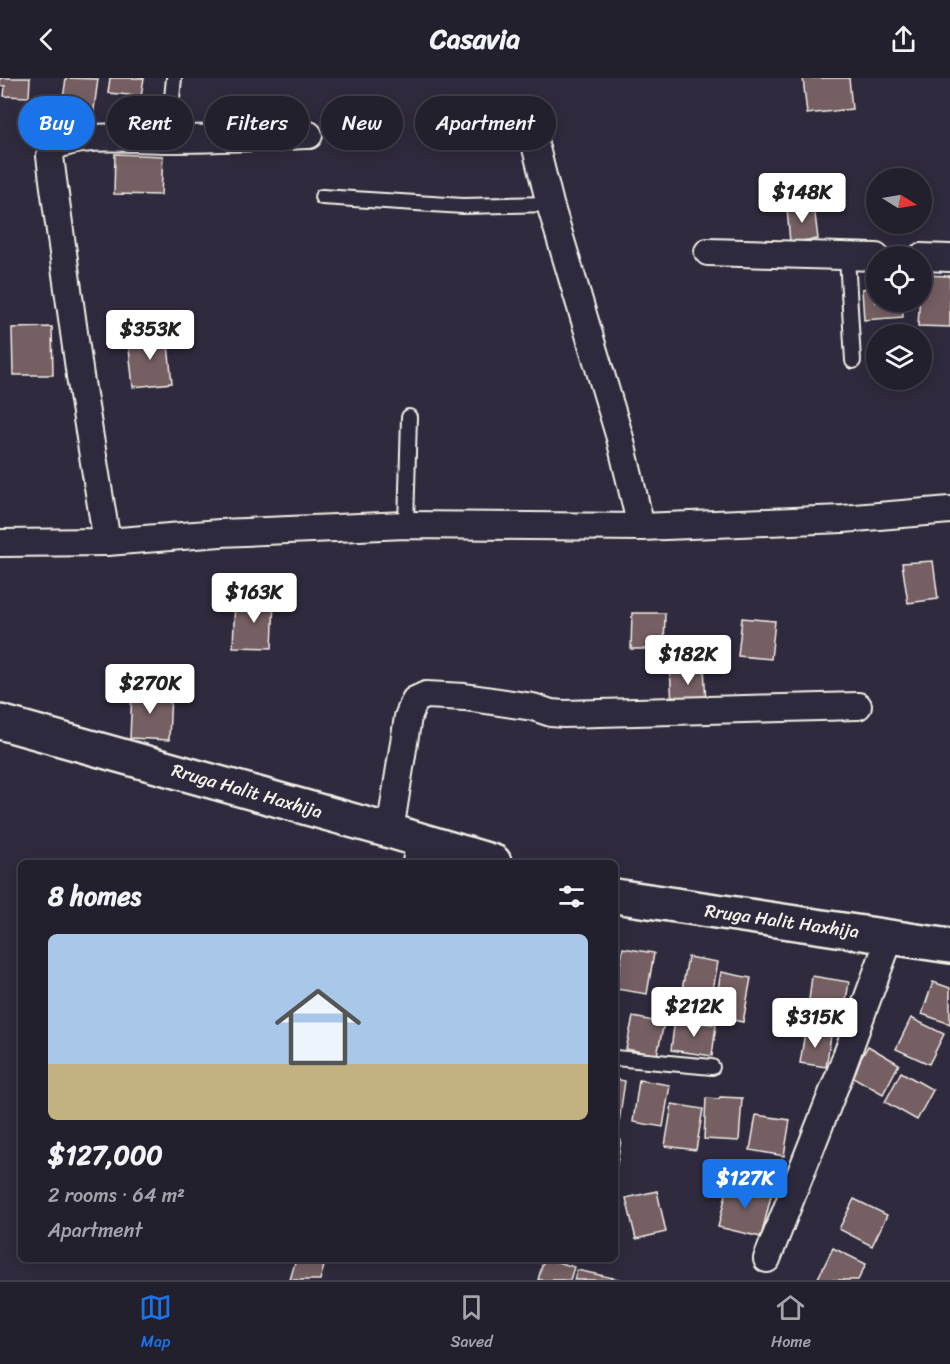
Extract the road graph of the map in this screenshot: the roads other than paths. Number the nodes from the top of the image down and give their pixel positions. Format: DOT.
graph roads {
  1 [pos="174,78"];
  2 [pos="172,96"];
  3 [pos="107,140"];
  4 [pos="536,150"];
  5 [pos="322,197"];
  6 [pos="550,204"];
  7 [pos="708,252"];
  8 [pos="847,256"];
  9 [pos="866,257"];
  10 [pos="932,257"];
  11 [pos="950,258"];
  12 [pos="853,361"];
  13 [pos="409,417"];
  14 [pos="950,510"];
  15 [pos="406,525"];
  16 [pos="641,527"];
  17 [pos="107,542"];
  18 [pos="0,543"];
  19 [pos="858,706"];
  20 [pos="0,722"];
  21 [pos="409,845"];
  22 [pos="484,860"];
  23 [pos="618,896"];
  24 [pos="890,937"];
  25 [pos="950,946"];
  26 [pos="618,1058"];
  27 [pos="712,1067"];
  28 [pos="767,1259"];
  1 -- 2 [label="lane"];
  3 -- 17 [label="street"];
  4 -- 6 [label="street"];
  5 -- 6 [label="lane"];
  6 -- 16 [label="street"];
  7 -- 8 [label="street"];
  8 -- 9 [label="street"];
  8 -- 12 [label="lane"];
  10 -- 11 [label="street"];
  13 -- 15 [label="lane"];
  14 -- 16 [label="street"];
  15 -- 16 [label="street"];
  15 -- 17 [label="street"];
  17 -- 18 [label="street"];
  19 -- 21 [label="street"];
  20 -- 21 [label="street, Rruga Halit Haxhija"];
  21 -- 22 [label="street, Rruga Halit Haxhija"];
  23 -- 24 [label="street, Rruga Halit Haxhija"];
  24 -- 25 [label="street, Rruga Halit Haxhija"];
  24 -- 28 [label="street"];
  26 -- 27 [label="lane"];
}
